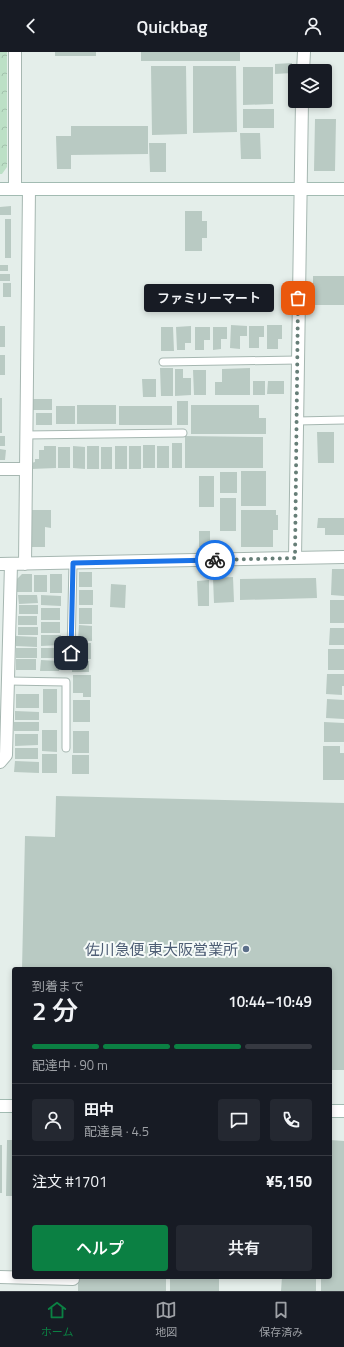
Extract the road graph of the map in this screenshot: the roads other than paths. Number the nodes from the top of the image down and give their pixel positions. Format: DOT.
graph roads {
  1 [pos="15,52"];
  2 [pos="304,52"];
  3 [pos="303,64"];
  4 [pos="302,108"];
  5 [pos="0,189"];
  6 [pos="15,189"];
  7 [pos="29,189"];
  8 [pos="300,189"];
  9 [pos="344,189"];
  10 [pos="298,360"];
  11 [pos="163,362"];
  12 [pos="297,420"];
  13 [pos="344,420"];
  14 [pos="183,433"];
  15 [pos="26,435"];
  16 [pos="0,469"];
  17 [pos="26,469"];
  18 [pos="344,557"];
  19 [pos="295,558"];
  20 [pos="73,563"];
  21 [pos="6,564"];
  22 [pos="25,564"];
  23 [pos="71,653"];
  24 [pos="8,682"];
  25 [pos="66,748"];
  26 [pos="0,762"];
  27 [pos="0,1106"];
  28 [pos="12,1106"];
  29 [pos="332,1111"];
  30 [pos="344,1112"];
  31 [pos="0,1277"];
  32 [pos="12,1277"];
  33 [pos="73,1279"];
  34 [pos="73,1291"];
  1 -- 6 [label="street"];
  2 -- 3 [label="street"];
  4 -- 8 [label="street"];
  5 -- 6 [label="street"];
  6 -- 7 [label="street"];
  7 -- 8 [label="street"];
  7 -- 15 [label="street"];
  8 -- 9 [label="street"];
  8 -- 10 [label="street"];
  10 -- 11 [label="lane"];
  10 -- 12 [label="street"];
  12 -- 13 [label="lane"];
  12 -- 19 [label="street"];
  14 -- 15 [label="lane"];
  15 -- 17 [label="street"];
  16 -- 17 [label="street"];
  17 -- 22 [label="street"];
  18 -- 19 [label="street"];
  19 -- 20 [label="street"];
  20 -- 22 [label="street"];
  20 -- 23 [label="lane"];
  21 -- 22 [label="street"];
  21 -- 24 [label="street"];
  24 -- 25 [label="lane"];
  24 -- 26 [label="street"];
  27 -- 28 [label="street"];
  29 -- 30 [label="street"];
  31 -- 32 [label="street"];
  33 -- 34 [label="street"];
}
